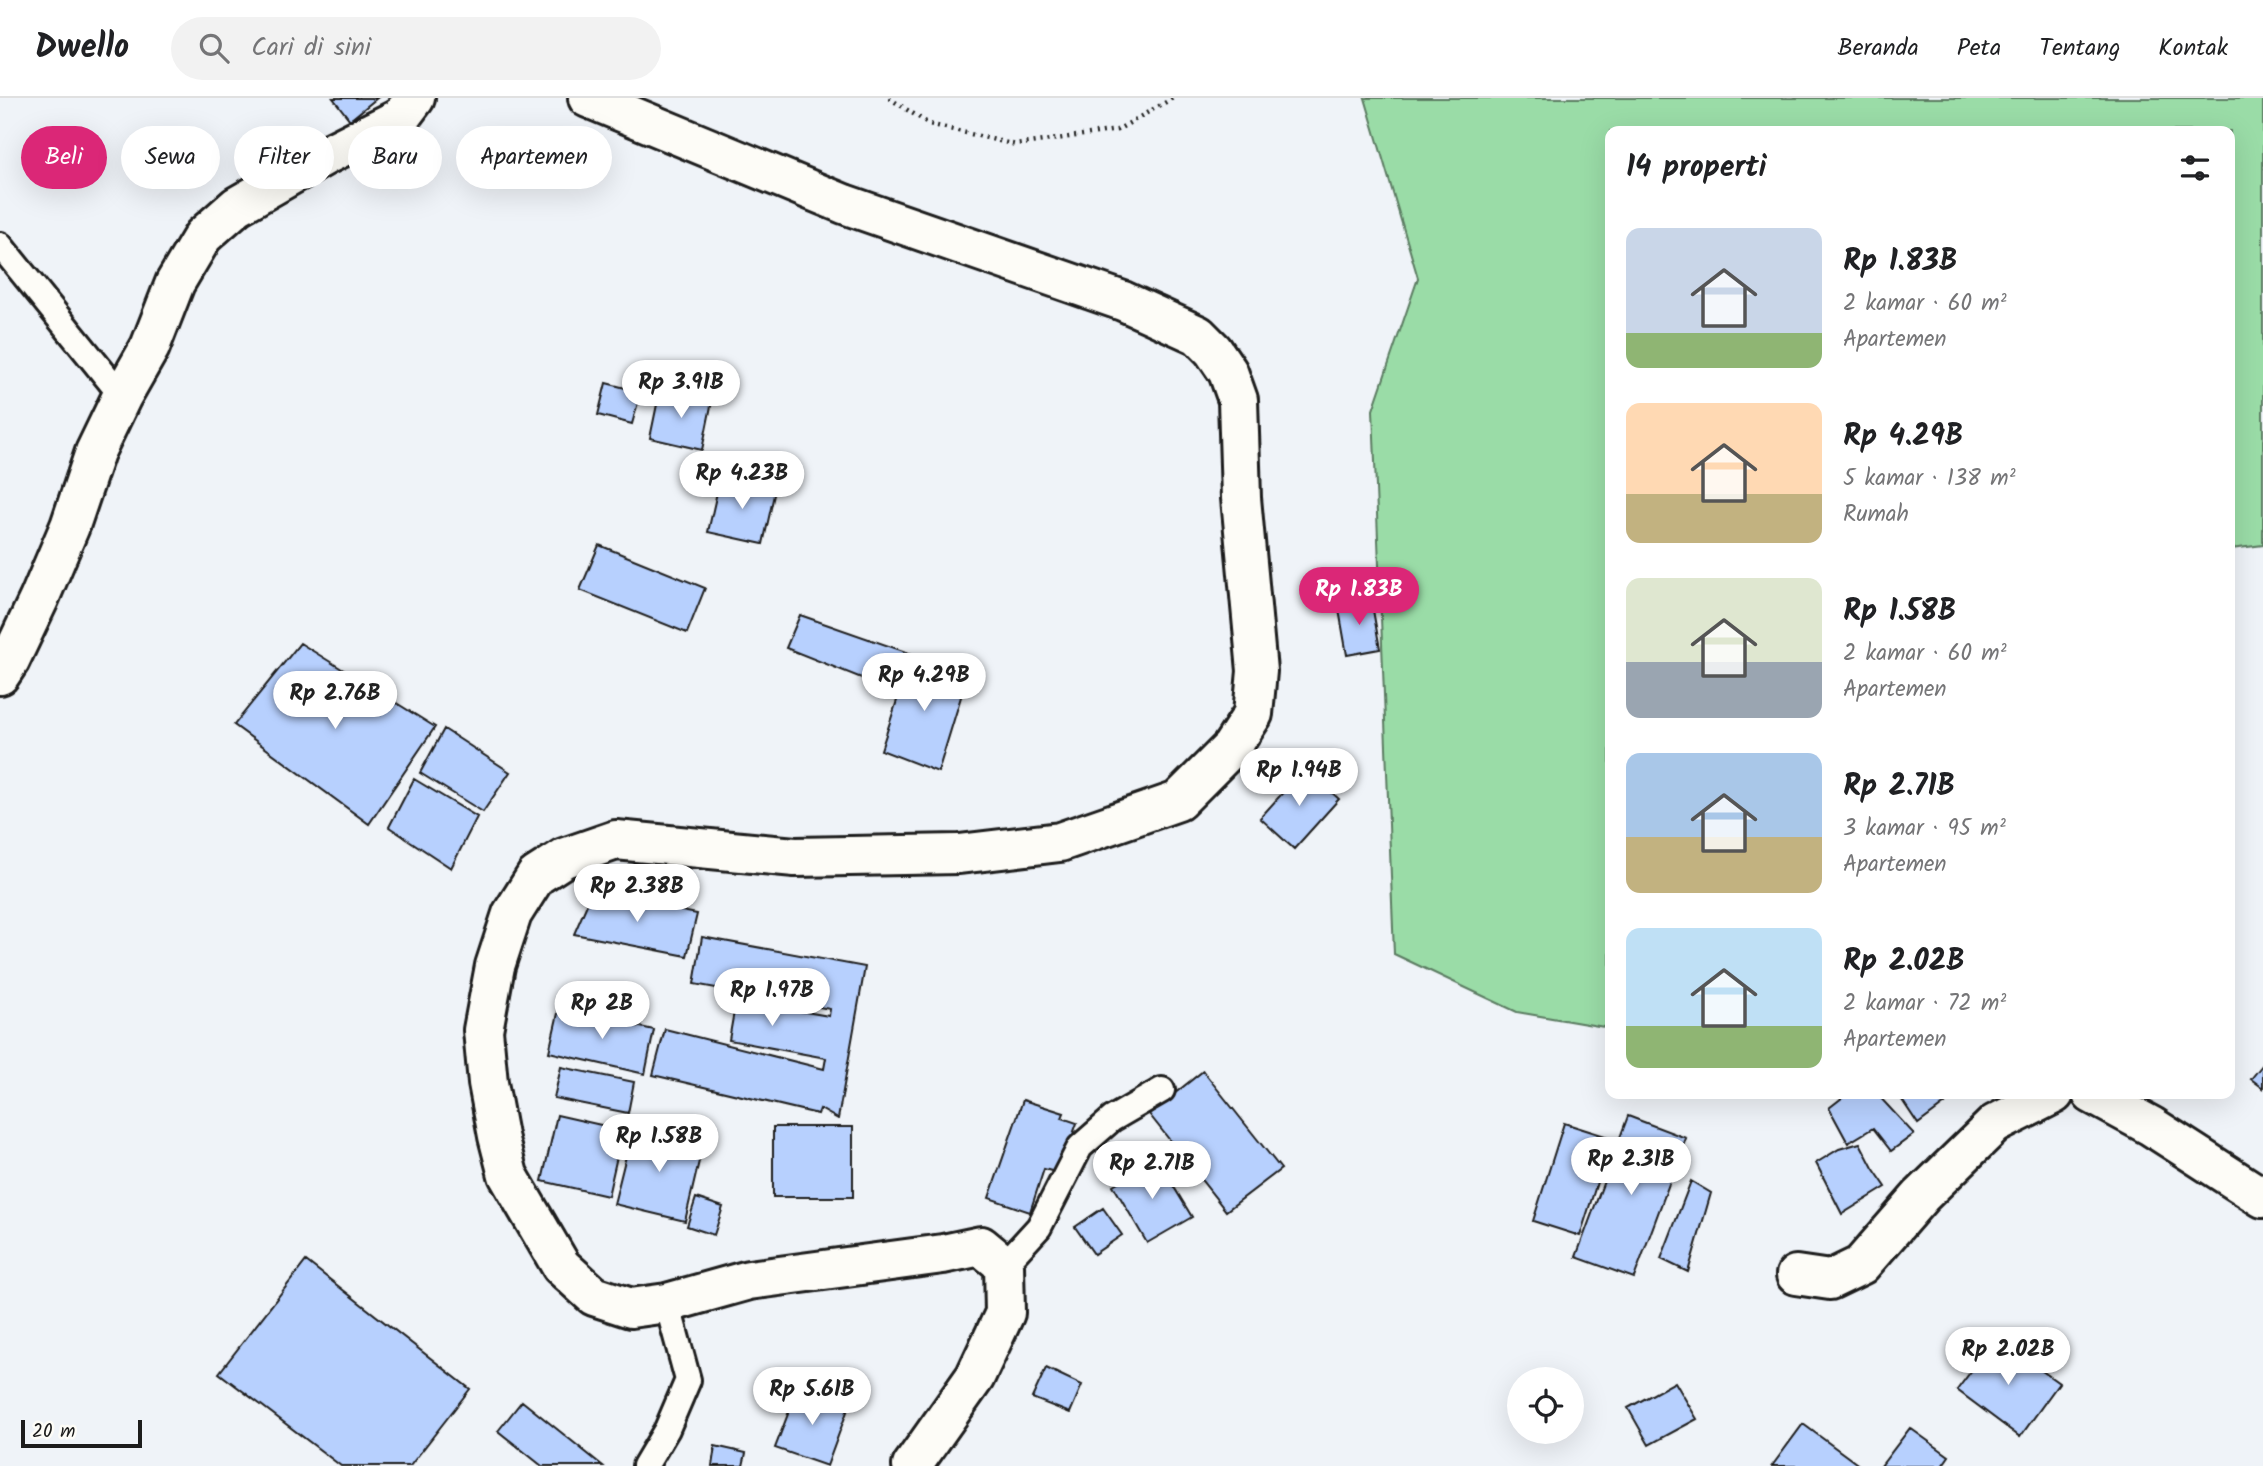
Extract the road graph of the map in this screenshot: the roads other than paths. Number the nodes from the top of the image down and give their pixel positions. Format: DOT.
graph roads {
  1 [pos="415,98"];
  2 [pos="588,98"];
  3 [pos="0,244"];
  4 [pos="122,396"];
  5 [pos="0,675"];
  6 [pos="1163,1090"];
  7 [pos="2044,1099"];
  8 [pos="2101,1099"];
  9 [pos="2263,1198"];
  10 [pos="1003,1265"];
  11 [pos="1796,1275"];
  12 [pos="667,1303"];
  13 [pos="645,1466"];
  14 [pos="912,1466"];
  1 -- 4 [label="street"];
  2 -- 12 [label="street"];
  3 -- 4 [label="lane"];
  4 -- 5 [label="street"];
  6 -- 10 [label="lane"];
  7 -- 11 [label="street"];
  8 -- 9 [label="street"];
  10 -- 12 [label="street"];
  10 -- 14 [label="street"];
  12 -- 13 [label="lane"];
}
